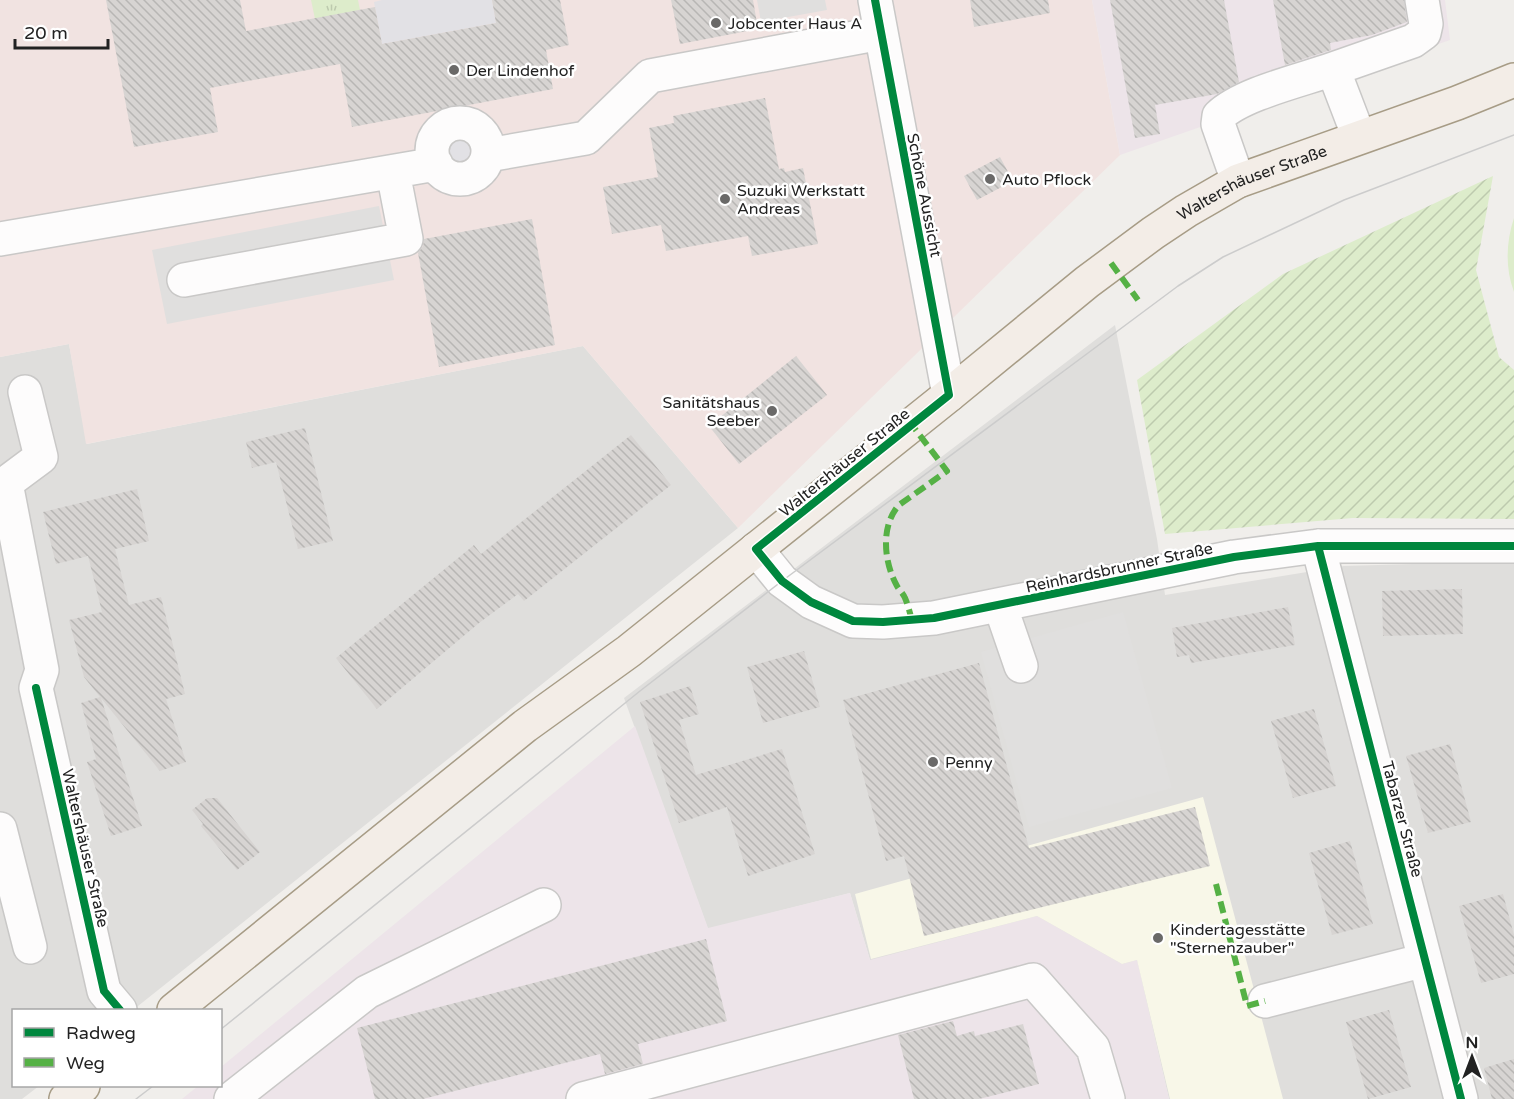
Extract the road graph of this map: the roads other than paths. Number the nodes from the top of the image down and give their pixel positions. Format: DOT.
graph roads {
  1 [pos="875,0"];
  2 [pos="1422,0"];
  3 [pos="881,33"];
  4 [pos="1333,69"];
  5 [pos="1514,80"];
  6 [pos="1359,137"];
  7 [pos="488,155"];
  8 [pos="436,164"];
  9 [pos="393,172"];
  10 [pos="1238,181"];
  11 [pos="0,239"];
  12 [pos="184,280"];
  13 [pos="25,392"];
  14 [pos="949,395"];
  15 [pos="1318,546"];
  16 [pos="1514,546"];
  17 [pos="756,549"];
  18 [pos="1000,605"];
  19 [pos="1021,666"];
  20 [pos="0,829"];
  21 [pos="544,905"];
  22 [pos="30,947"];
  23 [pos="1425,960"];
  24 [pos="1265,1001"];
  25 [pos="118,1009"];
  26 [pos="176,1009"];
  27 [pos="82,1087"];
  28 [pos="66,1099"];
  29 [pos="231,1099"];
  30 [pos="582,1099"];
  31 [pos="1108,1099"];
  32 [pos="1461,1099"];
  1 -- 3 [label="street, Schöne Aussicht"];
  2 -- 4 [label="street"];
  3 -- 7 [label="street"];
  3 -- 14 [label="street, Schöne Aussicht"];
  4 -- 6 [label="street"];
  4 -- 10 [label="street"];
  5 -- 6 [label="main road, Waltershäuser Straße"];
  6 -- 10 [label="main road, Waltershäuser Straße"];
  7 -- 8 [label="street"];
  7 -- 8 [label="street"];
  8 -- 9 [label="street"];
  9 -- 11 [label="street"];
  9 -- 12 [label="street"];
  10 -- 14 [label="main road, Waltershäuser Straße"];
  13 -- 25 [label="street, Waltershäuser Straße"];
  14 -- 17 [label="main road, Waltershäuser Straße"];
  15 -- 16 [label="street, Reinhardsbrunner Straße"];
  15 -- 18 [label="street, Reinhardsbrunner Straße"];
  15 -- 23 [label="street, Tabarzer Straße"];
  17 -- 18 [label="street, Reinhardsbrunner Straße"];
  17 -- 26 [label="main road, Waltershäuser Straße"];
  18 -- 19 [label="street"];
  20 -- 22 [label="street"];
  21 -- 29 [label="street"];
  23 -- 24 [label="street"];
  23 -- 32 [label="street, Tabarzer Straße"];
  27 -- 28 [label="main road"];
  30 -- 31 [label="street"];
}
